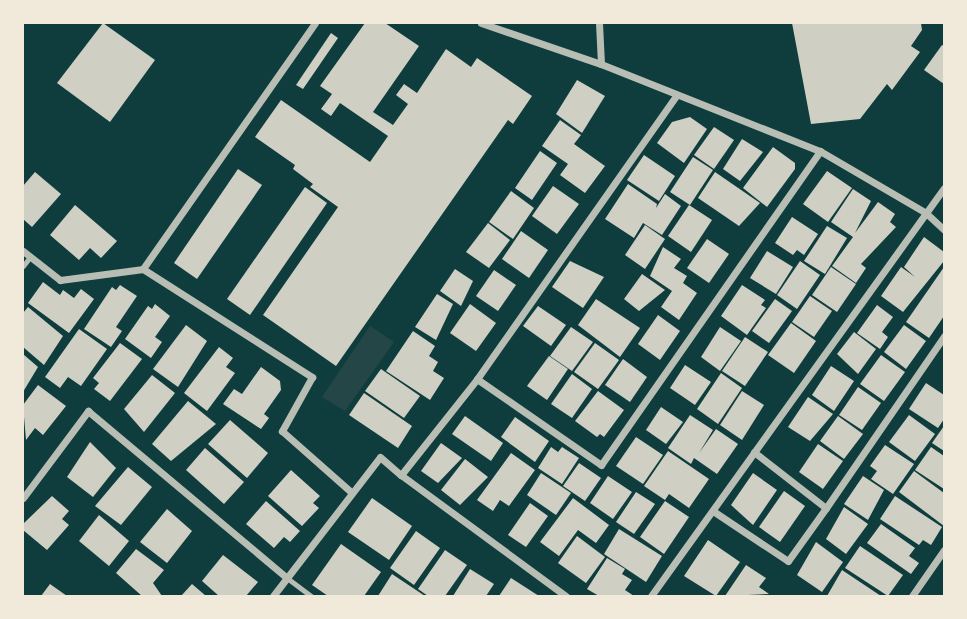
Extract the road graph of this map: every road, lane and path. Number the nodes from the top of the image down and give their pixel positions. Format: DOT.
graph roads {
  1 [pos="316,23"];
  2 [pos="481,23"];
  3 [pos="598,23"];
  4 [pos="601,64"];
  5 [pos="676,96"];
  6 [pos="820,151"];
  7 [pos="944,188"];
  8 [pos="926,213"];
  9 [pos="944,230"];
  10 [pos="23,251"];
  11 [pos="30,257"];
  12 [pos="23,266"];
  13 [pos="144,269"];
  14 [pos="944,336"];
  15 [pos="477,379"];
  16 [pos="754,452"];
  17 [pos="401,475"];
  18 [pos="351,492"];
  19 [pos="23,498"];
  20 [pos="825,508"];
  21 [pos="713,511"];
  22 [pos="944,550"];
  23 [pos="287,578"];
  24 [pos="273,596"];
  25 [pos="311,596"];
  26 [pos="566,596"];
  27 [pos="651,596"];
  28 [pos="912,596"];
  1 -- 13 [label="street"];
  2 -- 4 [label="street"];
  3 -- 4 [label="street"];
  4 -- 5 [label="street"];
  5 -- 6 [label="street"];
  5 -- 15 [label="street"];
  6 -- 8 [label="street"];
  6 -- 15 [label="street"];
  7 -- 8 [label="street"];
  8 -- 9 [label="street"];
  8 -- 16 [label="street"];
  10 -- 11 [label="street"];
  11 -- 12 [label="lane"];
  11 -- 13 [label="street"];
  13 -- 18 [label="street"];
  14 -- 20 [label="street"];
  15 -- 17 [label="street"];
  16 -- 20 [label="street"];
  16 -- 21 [label="street"];
  17 -- 18 [label="street"];
  17 -- 26 [label="street"];
  18 -- 23 [label="street"];
  19 -- 23 [label="street"];
  20 -- 21 [label="street"];
  21 -- 27 [label="street"];
  22 -- 28 [label="street"];
  23 -- 24 [label="street"];
  23 -- 25 [label="lane"];
}
